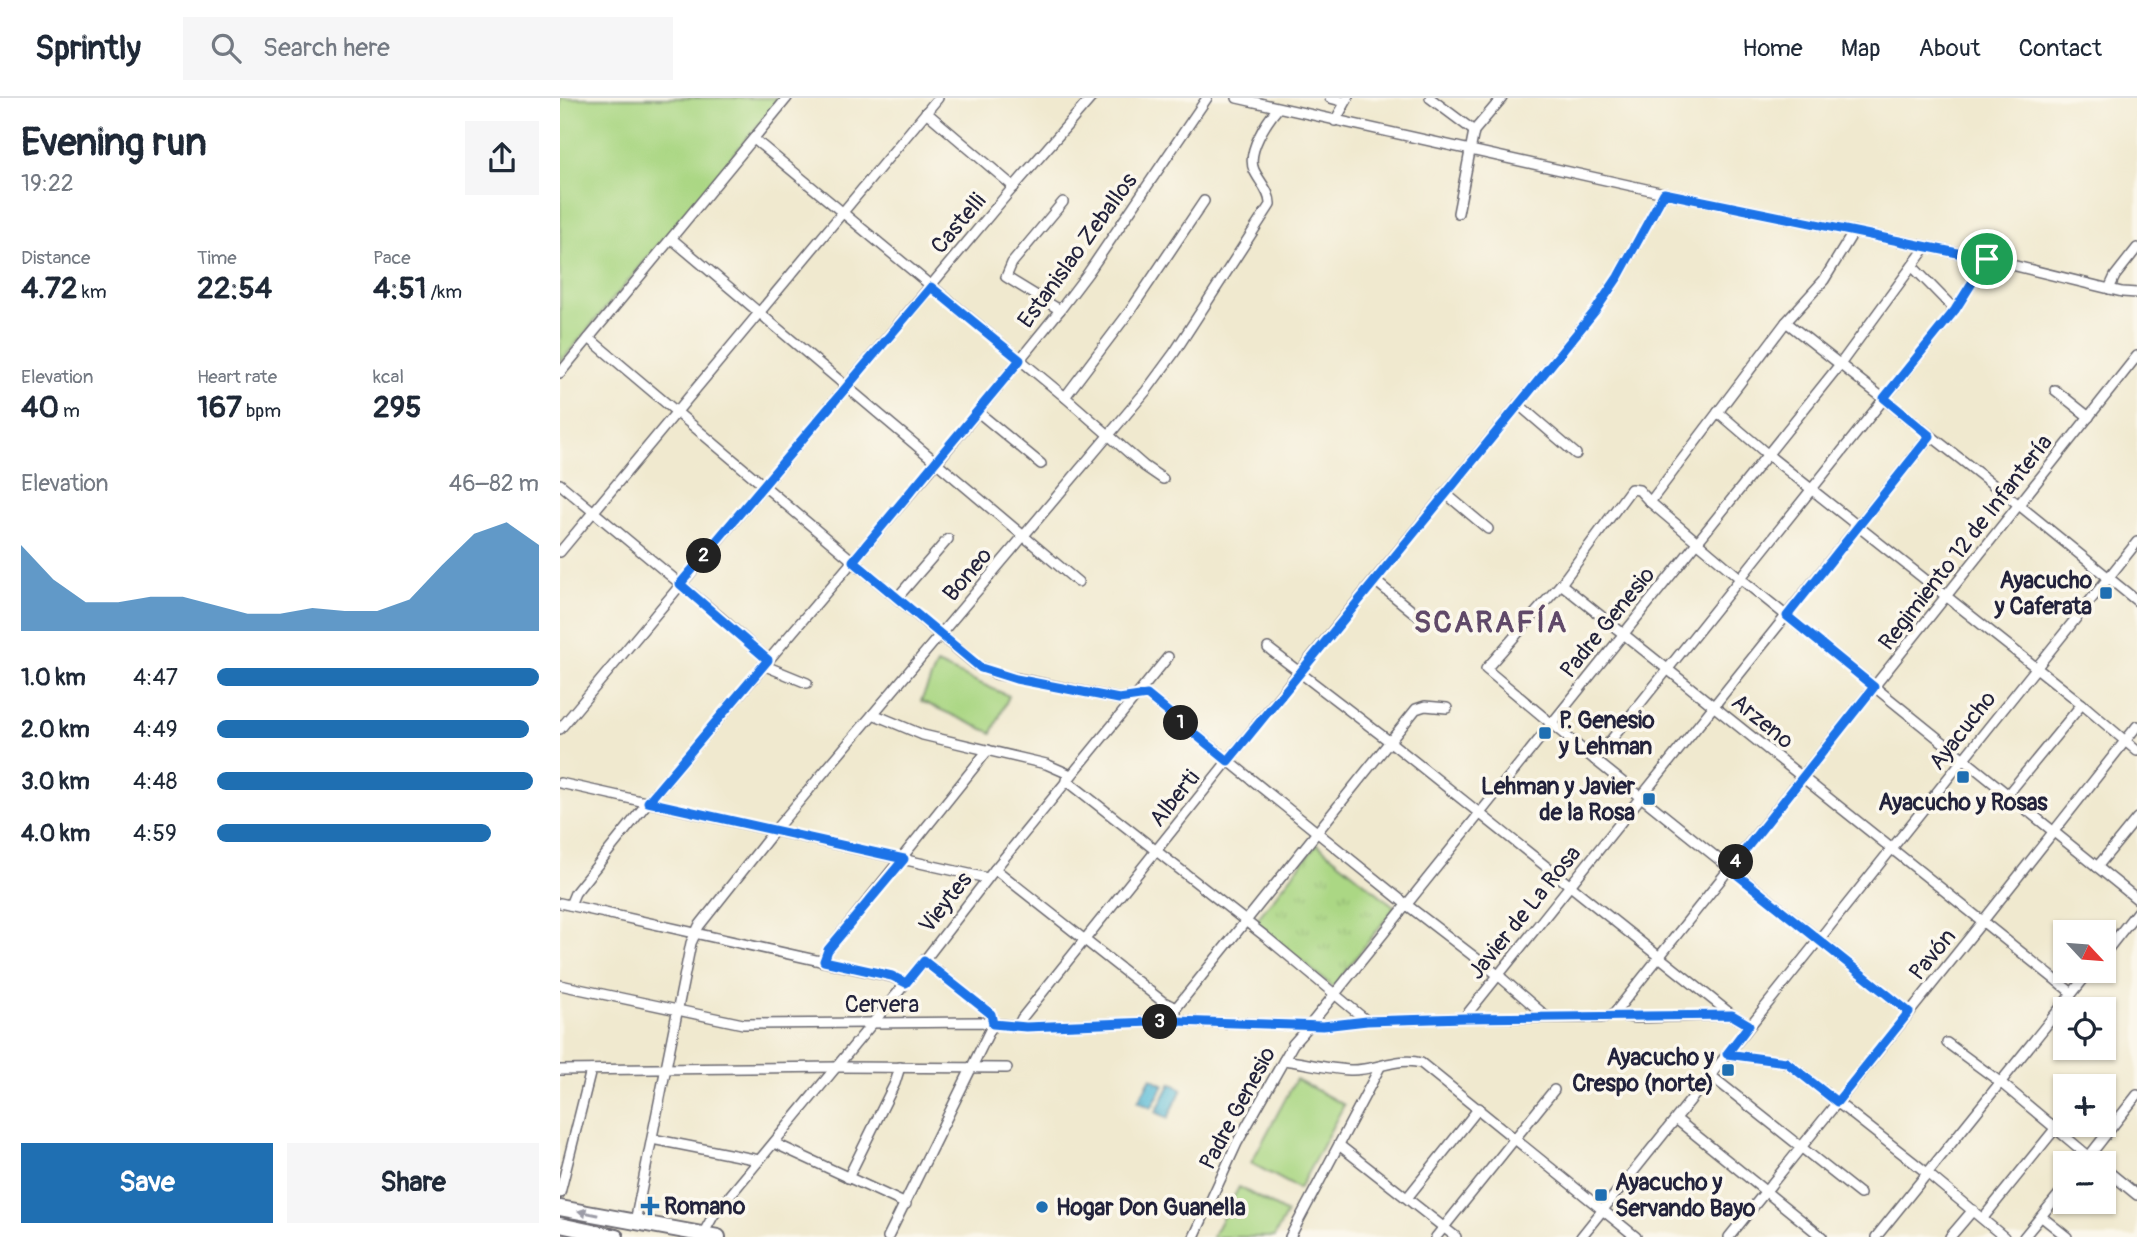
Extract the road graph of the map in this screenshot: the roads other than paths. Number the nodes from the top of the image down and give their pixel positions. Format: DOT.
graph roads {
  1 [pos="787,98"];
  2 [pos="938,98"];
  3 [pos="1091,98"];
  4 [pos="1207,98"];
  5 [pos="1237,98"];
  6 [pos="1330,98"];
  7 [pos="1430,98"];
  8 [pos="1502,98"];
  9 [pos="1347,100"];
  10 [pos="1278,108"];
  11 [pos="926,112"];
  12 [pos="1335,121"];
  13 [pos="1474,131"];
  14 [pos="754,139"];
  15 [pos="1471,151"];
  16 [pos="1014,187"];
  17 [pos="1664,193"];
  18 [pos="1204,201"];
  19 [pos="1063,202"];
  20 [pos="842,212"];
  21 [pos="1458,213"];
  22 [pos="1853,231"];
  23 [pos="672,239"];
  24 [pos="1926,247"];
  25 [pos="2137,247"];
  26 [pos="1987,259"];
  27 [pos="1913,267"];
  28 [pos="931,287"];
  29 [pos="2109,289"];
  30 [pos="2137,293"];
  31 [pos="1060,310"];
  32 [pos="1955,310"];
  33 [pos="760,311"];
  34 [pos="1786,322"];
  35 [pos="589,338"];
  36 [pos="2137,356"];
  37 [pos="1020,360"];
  38 [pos="1841,363"];
  39 [pos="560,373"];
  40 [pos="848,387"];
  41 [pos="2055,390"];
  42 [pos="1065,397"];
  43 [pos="1884,398"];
  44 [pos="1518,404"];
  45 [pos="676,412"];
  46 [pos="978,412"];
  47 [pos="1718,412"];
  48 [pos="2089,417"];
  49 [pos="1110,435"];
  50 [pos="1930,436"];
  51 [pos="1576,454"];
  52 [pos="1767,454"];
  53 [pos="937,462"];
  54 [pos="1041,464"];
  55 [pos="1163,479"];
  56 [pos="560,484"];
  57 [pos="764,486"];
  58 [pos="1813,489"];
  59 [pos="1446,493"];
  60 [pos="1650,502"];
  61 [pos="2019,505"];
  62 [pos="592,512"];
  63 [pos="1858,525"];
  64 [pos="1488,529"];
  65 [pos="1024,536"];
  66 [pos="948,539"];
  67 [pos="1696,542"];
  68 [pos="2137,542"];
  69 [pos="560,552"];
  70 [pos="853,561"];
  71 [pos="2108,578"];
  72 [pos="1741,579"];
  73 [pos="1374,580"];
  74 [pos="1078,582"];
  75 [pos="680,584"];
  76 [pos="1561,584"];
  77 [pos="1946,597"];
  78 [pos="897,598"];
  79 [pos="2137,601"];
  80 [pos="1787,616"];
  81 [pos="1423,620"];
  82 [pos="1622,634"];
  83 [pos="940,635"];
  84 [pos="1268,648"];
  85 [pos="1168,657"];
  86 [pos="765,663"];
  87 [pos="2036,668"];
  88 [pos="1668,670"];
  89 [pos="1299,672"];
  90 [pos="807,683"];
  91 [pos="1874,687"];
  92 [pos="1135,696"];
  93 [pos="2082,704"];
  94 [pos="1714,707"];
  95 [pos="1447,708"];
  96 [pos="873,714"];
  97 [pos="1551,723"];
  98 [pos="2137,726"];
  99 [pos="560,729"];
  100 [pos="2125,740"];
  101 [pos="1389,741"];
  102 [pos="988,750"];
  103 [pos="2137,751"];
  104 [pos="1964,759"];
  105 [pos="1595,760"];
  106 [pos="1228,761"];
  107 [pos="1069,778"];
  108 [pos="1802,778"];
  109 [pos="560,783"];
  110 [pos="2008,794"];
  111 [pos="1641,797"];
  112 [pos="648,802"];
  113 [pos="1479,813"];
  114 [pos="2137,818"];
  115 [pos="775,830"];
  116 [pos="2053,830"];
  117 [pos="1318,833"];
  118 [pos="1157,850"];
  119 [pos="1893,850"];
  120 [pos="904,859"];
  121 [pos="2097,867"];
  122 [pos="995,869"];
  123 [pos="1730,869"];
  124 [pos="988,878"];
  125 [pos="1569,886"];
  126 [pos="2137,899"];
  127 [pos="560,903"];
  128 [pos="570,905"];
  129 [pos="1407,905"];
  130 [pos="2137,912"];
  131 [pos="1247,922"];
  132 [pos="1983,922"];
  133 [pos="694,933"];
  134 [pos="1085,939"];
  135 [pos="2116,939"];
  136 [pos="1819,940"];
  137 [pos="1660,957"];
  138 [pos="824,961"];
  139 [pos="924,961"];
  140 [pos="1498,975"];
  141 [pos="906,983"];
  142 [pos="2079,984"];
  143 [pos="560,985"];
  144 [pos="1335,993"];
  145 [pos="2072,993"];
  146 [pos="1163,1001"];
  147 [pos="1176,1008"];
  148 [pos="678,1012"];
  149 [pos="1909,1012"];
  150 [pos="1613,1015"];
  151 [pos="1732,1015"];
  152 [pos="1464,1018"];
  153 [pos="1548,1018"];
  154 [pos="1176,1021"];
  155 [pos="1367,1021"];
  156 [pos="1161,1022"];
  157 [pos="872,1024"];
  158 [pos="993,1024"];
  159 [pos="1310,1025"];
  160 [pos="1749,1025"];
  161 [pos="1018,1027"];
  162 [pos="1947,1043"];
  163 [pos="1727,1054"];
  164 [pos="1284,1060"];
  165 [pos="838,1066"];
  166 [pos="900,1067"];
  167 [pos="1380,1067"];
  168 [pos="970,1068"];
  169 [pos="1007,1068"];
  170 [pos="666,1069"];
  171 [pos="560,1070"];
  172 [pos="590,1070"];
  173 [pos="1710,1075"];
  174 [pos="2000,1082"];
  175 [pos="1555,1090"];
  176 [pos="2137,1096"];
  177 [pos="1837,1102"];
  178 [pos="1479,1108"];
  179 [pos="1676,1119"];
  180 [pos="2053,1127"];
  181 [pos="2053,1131"];
  182 [pos="2063,1137"];
  183 [pos="652,1139"];
  184 [pos="1515,1139"];
  185 [pos="774,1143"];
  186 [pos="1339,1145"];
  187 [pos="1801,1148"];
  188 [pos="2077,1151"];
  189 [pos="2093,1151"];
  190 [pos="759,1160"];
  191 [pos="1927,1173"];
  192 [pos="848,1178"];
  193 [pos="2116,1178"];
  194 [pos="1766,1192"];
  195 [pos="560,1193"];
  196 [pos="1860,1194"];
  197 [pos="2137,1195"];
  198 [pos="1407,1198"];
  199 [pos="2053,1203"];
  200 [pos="906,1204"];
  201 [pos="560,1208"];
  202 [pos="1603,1210"];
  203 [pos="1973,1210"];
  204 [pos="2042,1217"];
  205 [pos="1983,1218"];
  206 [pos="635,1222"];
  207 [pos="560,1225"];
  208 [pos="1444,1227"];
  209 [pos="703,1236"];
  210 [pos="616,1237"];
  211 [pos="719,1237"];
  212 [pos="888,1237"];
  213 [pos="1194,1237"];
  214 [pos="1290,1237"];
  215 [pos="1436,1237"];
  216 [pos="1456,1237"];
  217 [pos="1581,1237"];
  218 [pos="1636,1237"];
  219 [pos="1729,1237"];
  220 [pos="1822,1237"];
  221 [pos="1876,1237"];
  222 [pos="1950,1237"];
  223 [pos="2004,1237"];
  224 [pos="2024,1237"];
  225 [pos="2067,1237"];
  1 -- 14 [label="street"];
  2 -- 11 [label="street"];
  3 -- 16 [label="street, Castelli"];
  4 -- 31 [label="street, Estanislao Zeballos"];
  5 -- 10 [label="street"];
  6 -- 9 [label="street"];
  7 -- 13 [label="street"];
  8 -- 13 [label="street"];
  9 -- 12 [label="street"];
  10 -- 12 [label="street"];
  10 -- 49 [label="street, Boneo"];
  11 -- 16 [label="street"];
  11 -- 20 [label="street"];
  12 -- 15 [label="street"];
  13 -- 15 [label="street"];
  14 -- 20 [label="street"];
  14 -- 23 [label="street"];
  15 -- 17 [label="street"];
  15 -- 21 [label="street"];
  16 -- 28 [label="street, Castelli"];
  17 -- 22 [label="street"];
  17 -- 44 [label="street, Alberti"];
  18 -- 42 [label="street"];
  19 -- 31 [label="street"];
  20 -- 28 [label="street"];
  20 -- 33 [label="street"];
  22 -- 24 [label="street"];
  22 -- 34 [label="street"];
  23 -- 33 [label="street"];
  23 -- 35 [label="street"];
  24 -- 26 [label="street"];
  24 -- 27 [label="street, Padre Genesio"];
  25 -- 29 [label="street"];
  26 -- 29 [label="street"];
  26 -- 32 [label="street"];
  27 -- 32 [label="street"];
  27 -- 38 [label="street, Padre Genesio"];
  28 -- 37 [label="street"];
  28 -- 40 [label="street, Castelli"];
  29 -- 30 [label="street"];
  31 -- 37 [label="street, Estanislao Zeballos"];
  32 -- 43 [label="street"];
  33 -- 40 [label="street"];
  33 -- 45 [label="street"];
  34 -- 38 [label="street"];
  34 -- 47 [label="street"];
  35 -- 39 [label="street"];
  35 -- 45 [label="street"];
  36 -- 48 [label="street, Regimiento 12 de Infantería"];
  37 -- 42 [label="street"];
  37 -- 46 [label="street, Estanislao Zeballos"];
  38 -- 43 [label="street"];
  38 -- 52 [label="street, Padre Genesio"];
  40 -- 53 [label="street"];
  40 -- 57 [label="street, Castelli"];
  41 -- 48 [label="street"];
  42 -- 49 [label="street"];
  43 -- 50 [label="street"];
  43 -- 58 [label="street"];
  44 -- 51 [label="street"];
  44 -- 59 [label="street, Alberti"];
  45 -- 57 [label="street"];
  45 -- 62 [label="street"];
  46 -- 53 [label="street, Estanislao Zeballos"];
  46 -- 54 [label="street"];
  47 -- 52 [label="street"];
  47 -- 60 [label="street"];
  48 -- 61 [label="street, Regimiento 12 de Infantería"];
  49 -- 55 [label="street"];
  49 -- 65 [label="street, Boneo"];
  50 -- 61 [label="street"];
  50 -- 63 [label="street, Javier de La Rosa"];
  52 -- 58 [label="street"];
  52 -- 67 [label="street, Padre Genesio"];
  53 -- 65 [label="street"];
  53 -- 70 [label="street, Estanislao Zeballos"];
  56 -- 62 [label="street"];
  57 -- 70 [label="street"];
  57 -- 75 [label="street, Castelli"];
  58 -- 63 [label="street"];
  58 -- 72 [label="street"];
  59 -- 64 [label="street"];
  59 -- 73 [label="street, Alberti"];
  60 -- 67 [label="street"];
  60 -- 76 [label="street"];
  61 -- 71 [label="street"];
  61 -- 77 [label="street, Regimiento 12 de Infantería"];
  62 -- 69 [label="street"];
  62 -- 75 [label="street"];
  63 -- 77 [label="street"];
  63 -- 80 [label="street, Javier de La Rosa"];
  65 -- 74 [label="street"];
  65 -- 83 [label="street, Boneo"];
  66 -- 78 [label="street"];
  67 -- 72 [label="street"];
  67 -- 82 [label="street, Padre Genesio"];
  68 -- 71 [label="street, Ayacucho"];
  70 -- 78 [label="street"];
  70 -- 86 [label="street, Estanislao Zeballos"];
  71 -- 79 [label="street"];
  71 -- 87 [label="street, Ayacucho"];
  72 -- 80 [label="street"];
  72 -- 88 [label="street"];
  73 -- 81 [label="street"];
  73 -- 89 [label="street, Alberti"];
  75 -- 86 [label="street"];
  75 -- 99 [label="street, Castelli"];
  76 -- 82 [label="street, Arzeno"];
  76 -- 97 [label="street"];
  77 -- 87 [label="street"];
  77 -- 91 [label="street, Regimiento 12 de Infantería"];
  78 -- 83 [label="street"];
  80 -- 91 [label="street"];
  80 -- 94 [label="street, Javier de La Rosa"];
  82 -- 88 [label="street, Arzeno"];
  82 -- 97 [label="street, Padre Genesio"];
  83 -- 92 [label="street"];
  83 -- 96 [label="street, Boneo"];
  84 -- 89 [label="street"];
  85 -- 92 [label="street, Vieytes"];
  86 -- 90 [label="street"];
  86 -- 112 [label="street, Estanislao Zeballos"];
  87 -- 93 [label="street"];
  87 -- 104 [label="street, Ayacucho"];
  88 -- 94 [label="street, Arzeno"];
  88 -- 105 [label="street"];
  89 -- 101 [label="street"];
  89 -- 106 [label="street, Alberti"];
  91 -- 104 [label="street"];
  91 -- 108 [label="street, Regimiento 12 de Infantería"];
  92 -- 106 [label="street"];
  92 -- 107 [label="street, Vieytes"];
  93 -- 100 [label="street"];
  93 -- 110 [label="street"];
  94 -- 108 [label="street, Arzeno"];
  94 -- 111 [label="street, Javier de La Rosa"];
  95 -- 101 [label="street"];
  96 -- 102 [label="street"];
  96 -- 115 [label="street, Boneo"];
  97 -- 105 [label="street"];
  97 -- 113 [label="street, Padre Genesio"];
  98 -- 100 [label="street, Pavón"];
  100 -- 103 [label="street"];
  100 -- 116 [label="street, Pavón"];
  101 -- 113 [label="street"];
  101 -- 117 [label="street"];
  102 -- 107 [label="street"];
  102 -- 120 [label="street"];
  104 -- 110 [label="street"];
  104 -- 119 [label="street, Ayacucho"];
  105 -- 111 [label="street"];
  106 -- 117 [label="street"];
  106 -- 118 [label="street, Alberti"];
  107 -- 118 [label="street"];
  107 -- 122 [label="street, Vieytes"];
  108 -- 119 [label="street, Arzeno"];
  108 -- 123 [label="street, Regimiento 12 de Infantería"];
  109 -- 112 [label="street"];
  110 -- 116 [label="street"];
  111 -- 123 [label="street"];
  111 -- 125 [label="street, Javier de La Rosa"];
  112 -- 115 [label="street"];
  112 -- 128 [label="street, Estanislao Zeballos"];
  113 -- 125 [label="street"];
  113 -- 129 [label="street, Padre Genesio"];
  114 -- 121 [label="street"];
  115 -- 120 [label="street"];
  115 -- 133 [label="street, Boneo"];
  116 -- 121 [label="street"];
  116 -- 132 [label="street, Pavón"];
  117 -- 129 [label="street"];
  117 -- 131 [label="street"];
  118 -- 131 [label="street"];
  118 -- 134 [label="street, Alberti"];
  119 -- 132 [label="street, Arzeno"];
  119 -- 136 [label="street, Ayacucho"];
  120 -- 124 [label="street"];
  120 -- 138 [label="street"];
  121 -- 126 [label="street"];
  122 -- 124 [label="street, Vieytes"];
  122 -- 134 [label="street"];
  123 -- 136 [label="street"];
  123 -- 137 [label="street, Regimiento 12 de Infantería"];
  124 -- 139 [label="street, Vieytes"];
  125 -- 137 [label="street"];
  125 -- 140 [label="street, Javier de La Rosa"];
  127 -- 128 [label="street"];
  128 -- 133 [label="street"];
  129 -- 140 [label="street"];
  129 -- 144 [label="street, Padre Genesio"];
  130 -- 135 [label="street"];
  131 -- 144 [label="street"];
  131 -- 147 [label="street"];
  132 -- 145 [label="street, Arzeno"];
  132 -- 149 [label="street, Pavón"];
  133 -- 138 [label="street"];
  133 -- 148 [label="street, Boneo"];
  134 -- 146 [label="street"];
  134 -- 161 [label="street, Alberti"];
  136 -- 149 [label="street"];
  136 -- 160 [label="street, Ayacucho"];
  137 -- 150 [label="street, Regimiento 12 de Infantería"];
  137 -- 151 [label="street"];
  138 -- 141 [label="street"];
  139 -- 141 [label="street, Vieytes"];
  139 -- 158 [label="street"];
  140 -- 152 [label="street, Javier de La Rosa"];
  140 -- 153 [label="street"];
  141 -- 157 [label="street, Vieytes"];
  142 -- 145 [label="street"];
  143 -- 148 [label="street, Cervera"];
  144 -- 155 [label="street"];
  144 -- 159 [label="street, Padre Genesio"];
  145 -- 174 [label="street"];
  146 -- 147 [label="street"];
  146 -- 156 [label="street"];
  147 -- 154 [label="street"];
  148 -- 157 [label="street, Cervera"];
  148 -- 170 [label="street, Boneo"];
  149 -- 177 [label="street, Pavón"];
  150 -- 151 [label="street, Cervera"];
  150 -- 153 [label="street, Cervera"];
  151 -- 160 [label="street"];
  152 -- 153 [label="street, Cervera"];
  152 -- 155 [label="street, Cervera"];
  154 -- 156 [label="street, Cervera"];
  154 -- 159 [label="street, Cervera"];
  155 -- 159 [label="street, Cervera"];
  156 -- 161 [label="street, Cervera"];
  157 -- 158 [label="street, Cervera"];
  157 -- 165 [label="street, Vieytes"];
  158 -- 161 [label="street, Cervera"];
  158 -- 168 [label="street"];
  159 -- 164 [label="street, Padre Genesio"];
  160 -- 163 [label="street, Ayacucho"];
  162 -- 174 [label="street"];
  163 -- 173 [label="street, Ayacucho"];
  163 -- 177 [label="street"];
  164 -- 167 [label="street"];
  164 -- 213 [label="street, Padre Genesio"];
  165 -- 166 [label="street"];
  165 -- 170 [label="street"];
  165 -- 185 [label="street, Vieytes"];
  166 -- 168 [label="street"];
  166 -- 192 [label="street"];
  167 -- 178 [label="street"];
  167 -- 186 [label="street"];
  168 -- 169 [label="street"];
  168 -- 200 [label="street"];
  170 -- 172 [label="street"];
  170 -- 183 [label="street, Boneo"];
  171 -- 172 [label="street"];
  172 -- 195 [label="street"];
  173 -- 179 [label="street, Ayacucho"];
  173 -- 187 [label="street"];
  174 -- 180 [label="street"];
  174 -- 191 [label="street"];
  175 -- 184 [label="street"];
  176 -- 189 [label="street"];
  177 -- 187 [label="street, Pavón"];
  177 -- 191 [label="street"];
  178 -- 184 [label="street"];
  178 -- 198 [label="street"];
  179 -- 194 [label="street"];
  179 -- 202 [label="street, Ayacucho"];
  181 -- 205 [label="street"];
  182 -- 188 [label="street"];
  183 -- 190 [label="street"];
  183 -- 206 [label="street, Boneo"];
  184 -- 202 [label="street"];
  184 -- 208 [label="street"];
  185 -- 190 [label="street, Vieytes"];
  185 -- 192 [label="street"];
  186 -- 198 [label="street"];
  186 -- 214 [label="street"];
  187 -- 194 [label="street, Pavón"];
  187 -- 196 [label="street"];
  190 -- 209 [label="street, Vieytes"];
  191 -- 203 [label="street"];
  191 -- 221 [label="street"];
  192 -- 200 [label="street"];
  193 -- 197 [label="street"];
  194 -- 219 [label="street, Pavón"];
  194 -- 220 [label="street"];
  198 -- 208 [label="street"];
  199 -- 204 [label="street"];
  200 -- 212 [label="street"];
  206 -- 201 [label="main road, one-way"];
  202 -- 217 [label="street, Ayacucho"];
  202 -- 218 [label="street"];
  203 -- 205 [label="street"];
  203 -- 222 [label="street"];
  204 -- 224 [label="street"];
  204 -- 225 [label="street"];
  205 -- 223 [label="street"];
  206 -- 209 [label="main road"];
  207 -- 210 [label="main road"];
  208 -- 215 [label="street"];
  208 -- 216 [label="street"];
  209 -- 211 [label="main road"];
}
